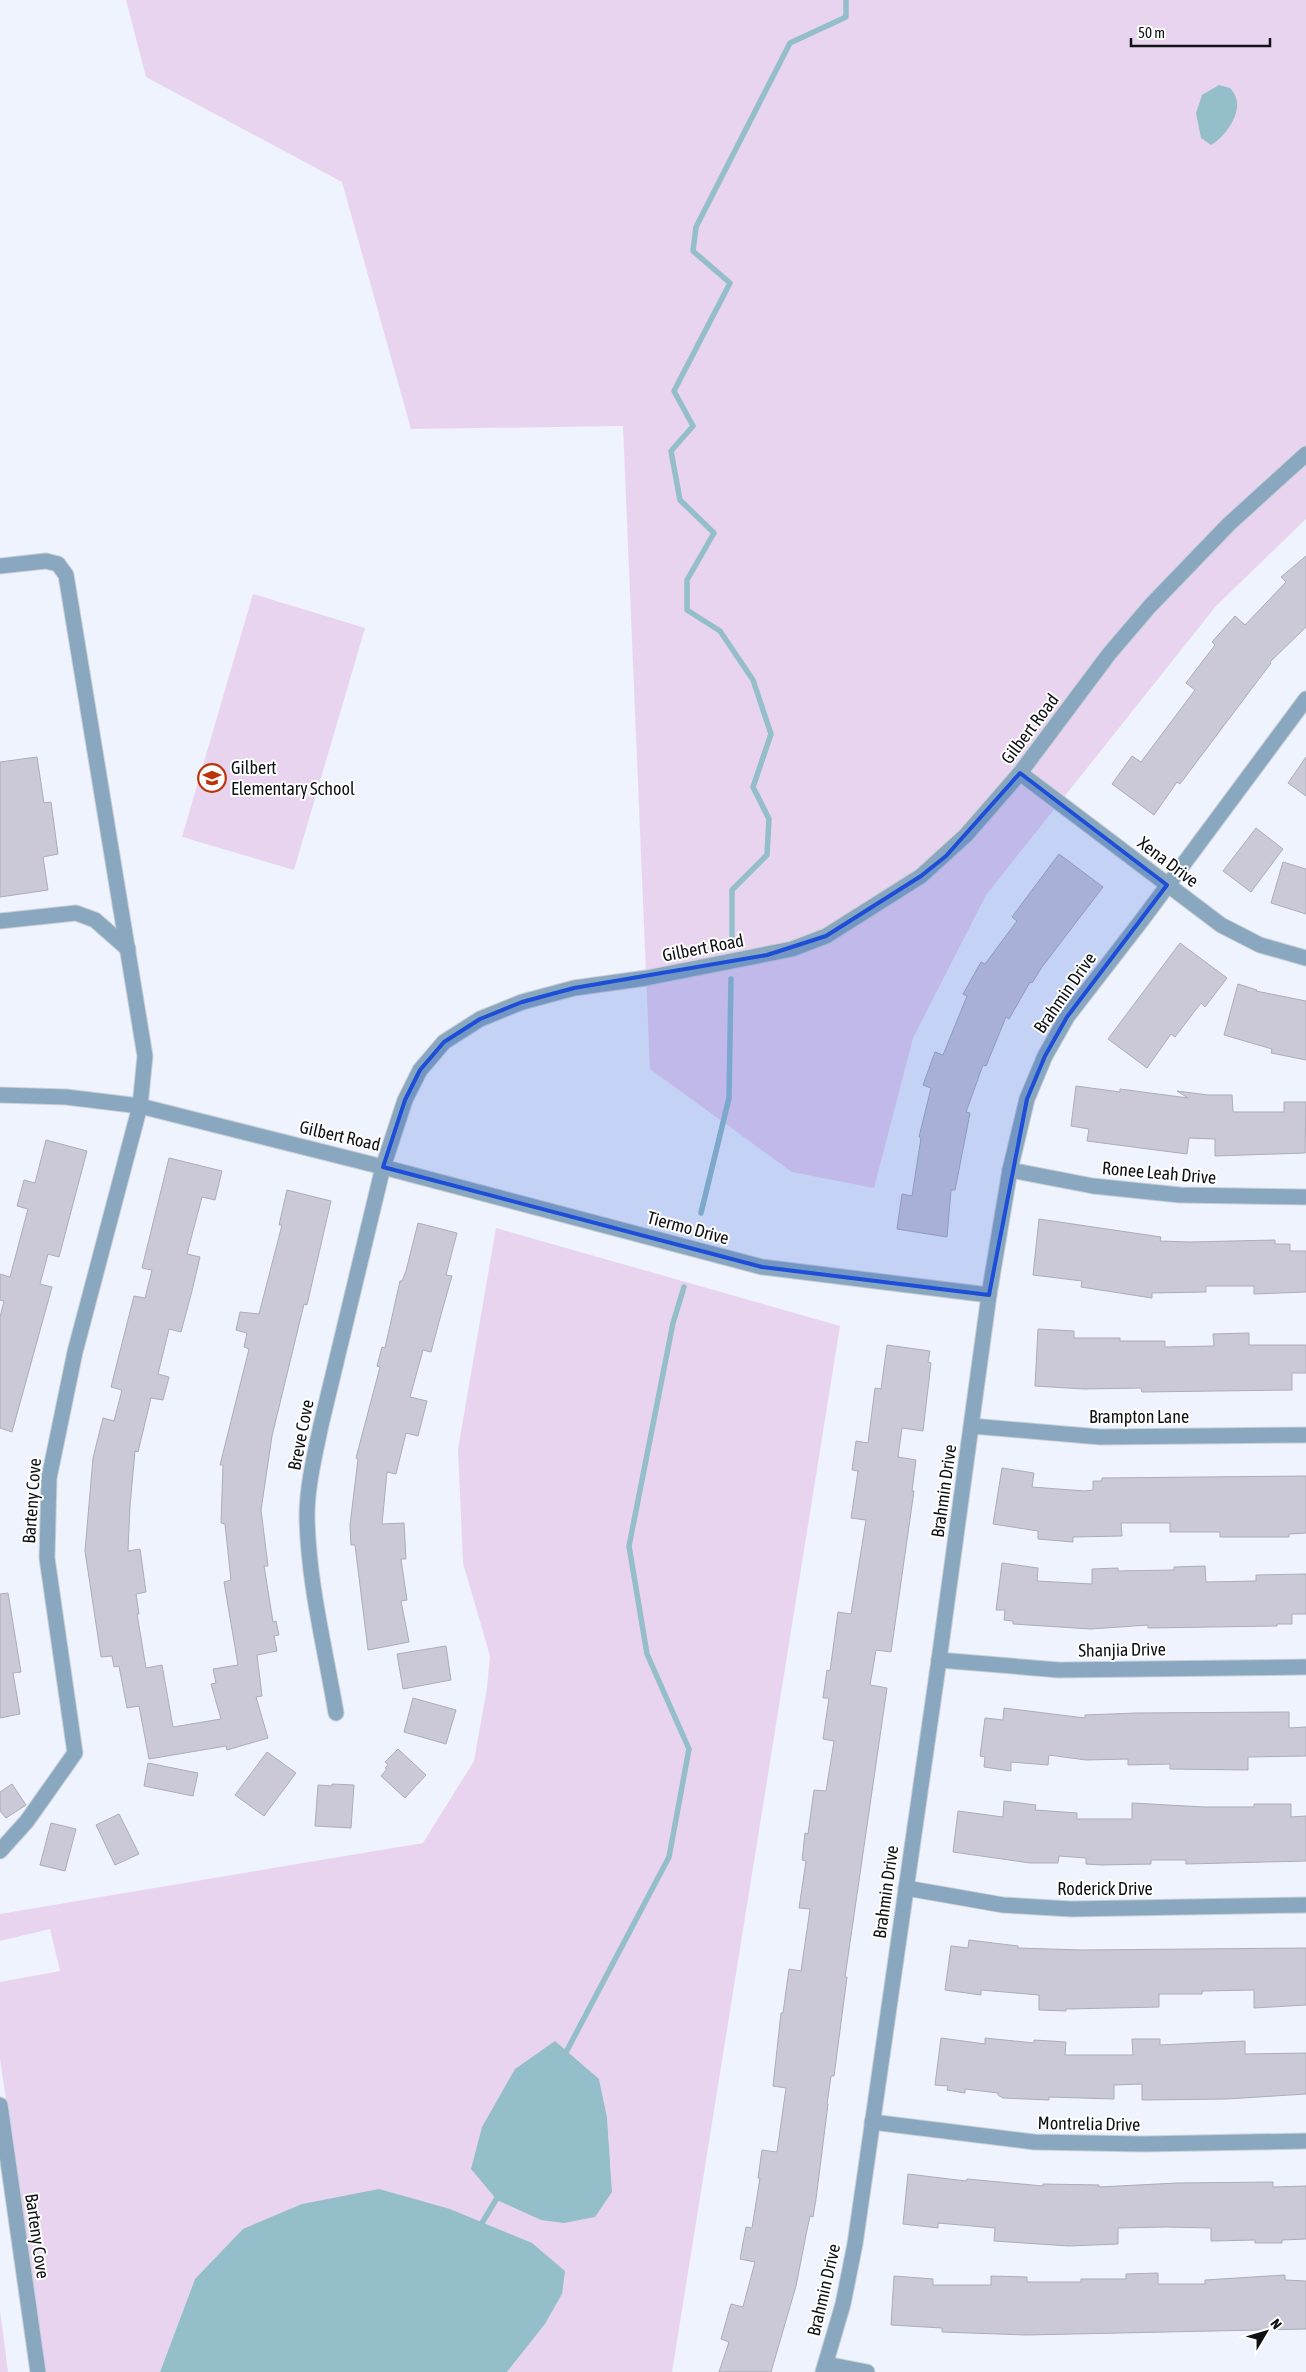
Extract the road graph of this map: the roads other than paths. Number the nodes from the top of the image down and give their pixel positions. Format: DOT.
graph roads {
  1 [pos="1306,454"];
  2 [pos="0,566"];
  3 [pos="1306,699"];
  4 [pos="1020,773"];
  5 [pos="1167,885"];
  6 [pos="0,921"];
  7 [pos="128,949"];
  8 [pos="1306,958"];
  9 [pos="0,1095"];
  10 [pos="140,1106"];
  11 [pos="383,1167"];
  12 [pos="1010,1170"];
  13 [pos="1306,1197"];
  14 [pos="989,1295"];
  15 [pos="972,1426"];
  16 [pos="1306,1435"];
  17 [pos="940,1660"];
  18 [pos="1306,1667"];
  19 [pos="336,1713"];
  20 [pos="0,1851"];
  21 [pos="906,1888"];
  22 [pos="1306,1905"];
  23 [pos="0,2105"];
  24 [pos="872,2122"];
  25 [pos="1306,2141"];
  26 [pos="824,2368"];
  27 [pos="38,2372"];
  28 [pos="867,2372"];
  1 -- 4 [label="street, Gilbert Road"];
  2 -- 7 [label="street, Barteny Cove"];
  3 -- 5 [label="street, Brahmin Drive"];
  4 -- 5 [label="street, Xena Drive"];
  4 -- 11 [label="street, Gilbert Road"];
  5 -- 8 [label="street, Xena Drive"];
  5 -- 12 [label="street, Brahmin Drive"];
  6 -- 7 [label="street"];
  7 -- 10 [label="street, Barteny Cove"];
  9 -- 10 [label="street, Gilbert Road"];
  10 -- 11 [label="street, Gilbert Road"];
  10 -- 20 [label="street, Barteny Cove"];
  11 -- 14 [label="street, Tiermo Drive"];
  11 -- 19 [label="street, Breve Cove"];
  12 -- 13 [label="street, Ronee Leah Drive"];
  12 -- 14 [label="street, Brahmin Drive"];
  14 -- 15 [label="street, Brahmin Drive"];
  15 -- 16 [label="street, Brampton Lane"];
  15 -- 17 [label="street, Brahmin Drive"];
  17 -- 18 [label="street, Shanjia Drive"];
  17 -- 21 [label="street, Brahmin Drive"];
  21 -- 22 [label="street, Roderick Drive"];
  21 -- 24 [label="street, Brahmin Drive"];
  23 -- 27 [label="street, Barteny Cove"];
  24 -- 25 [label="street, Montrelia Drive"];
  24 -- 26 [label="street, Brahmin Drive"];
  26 -- 28 [label="street"];
}
